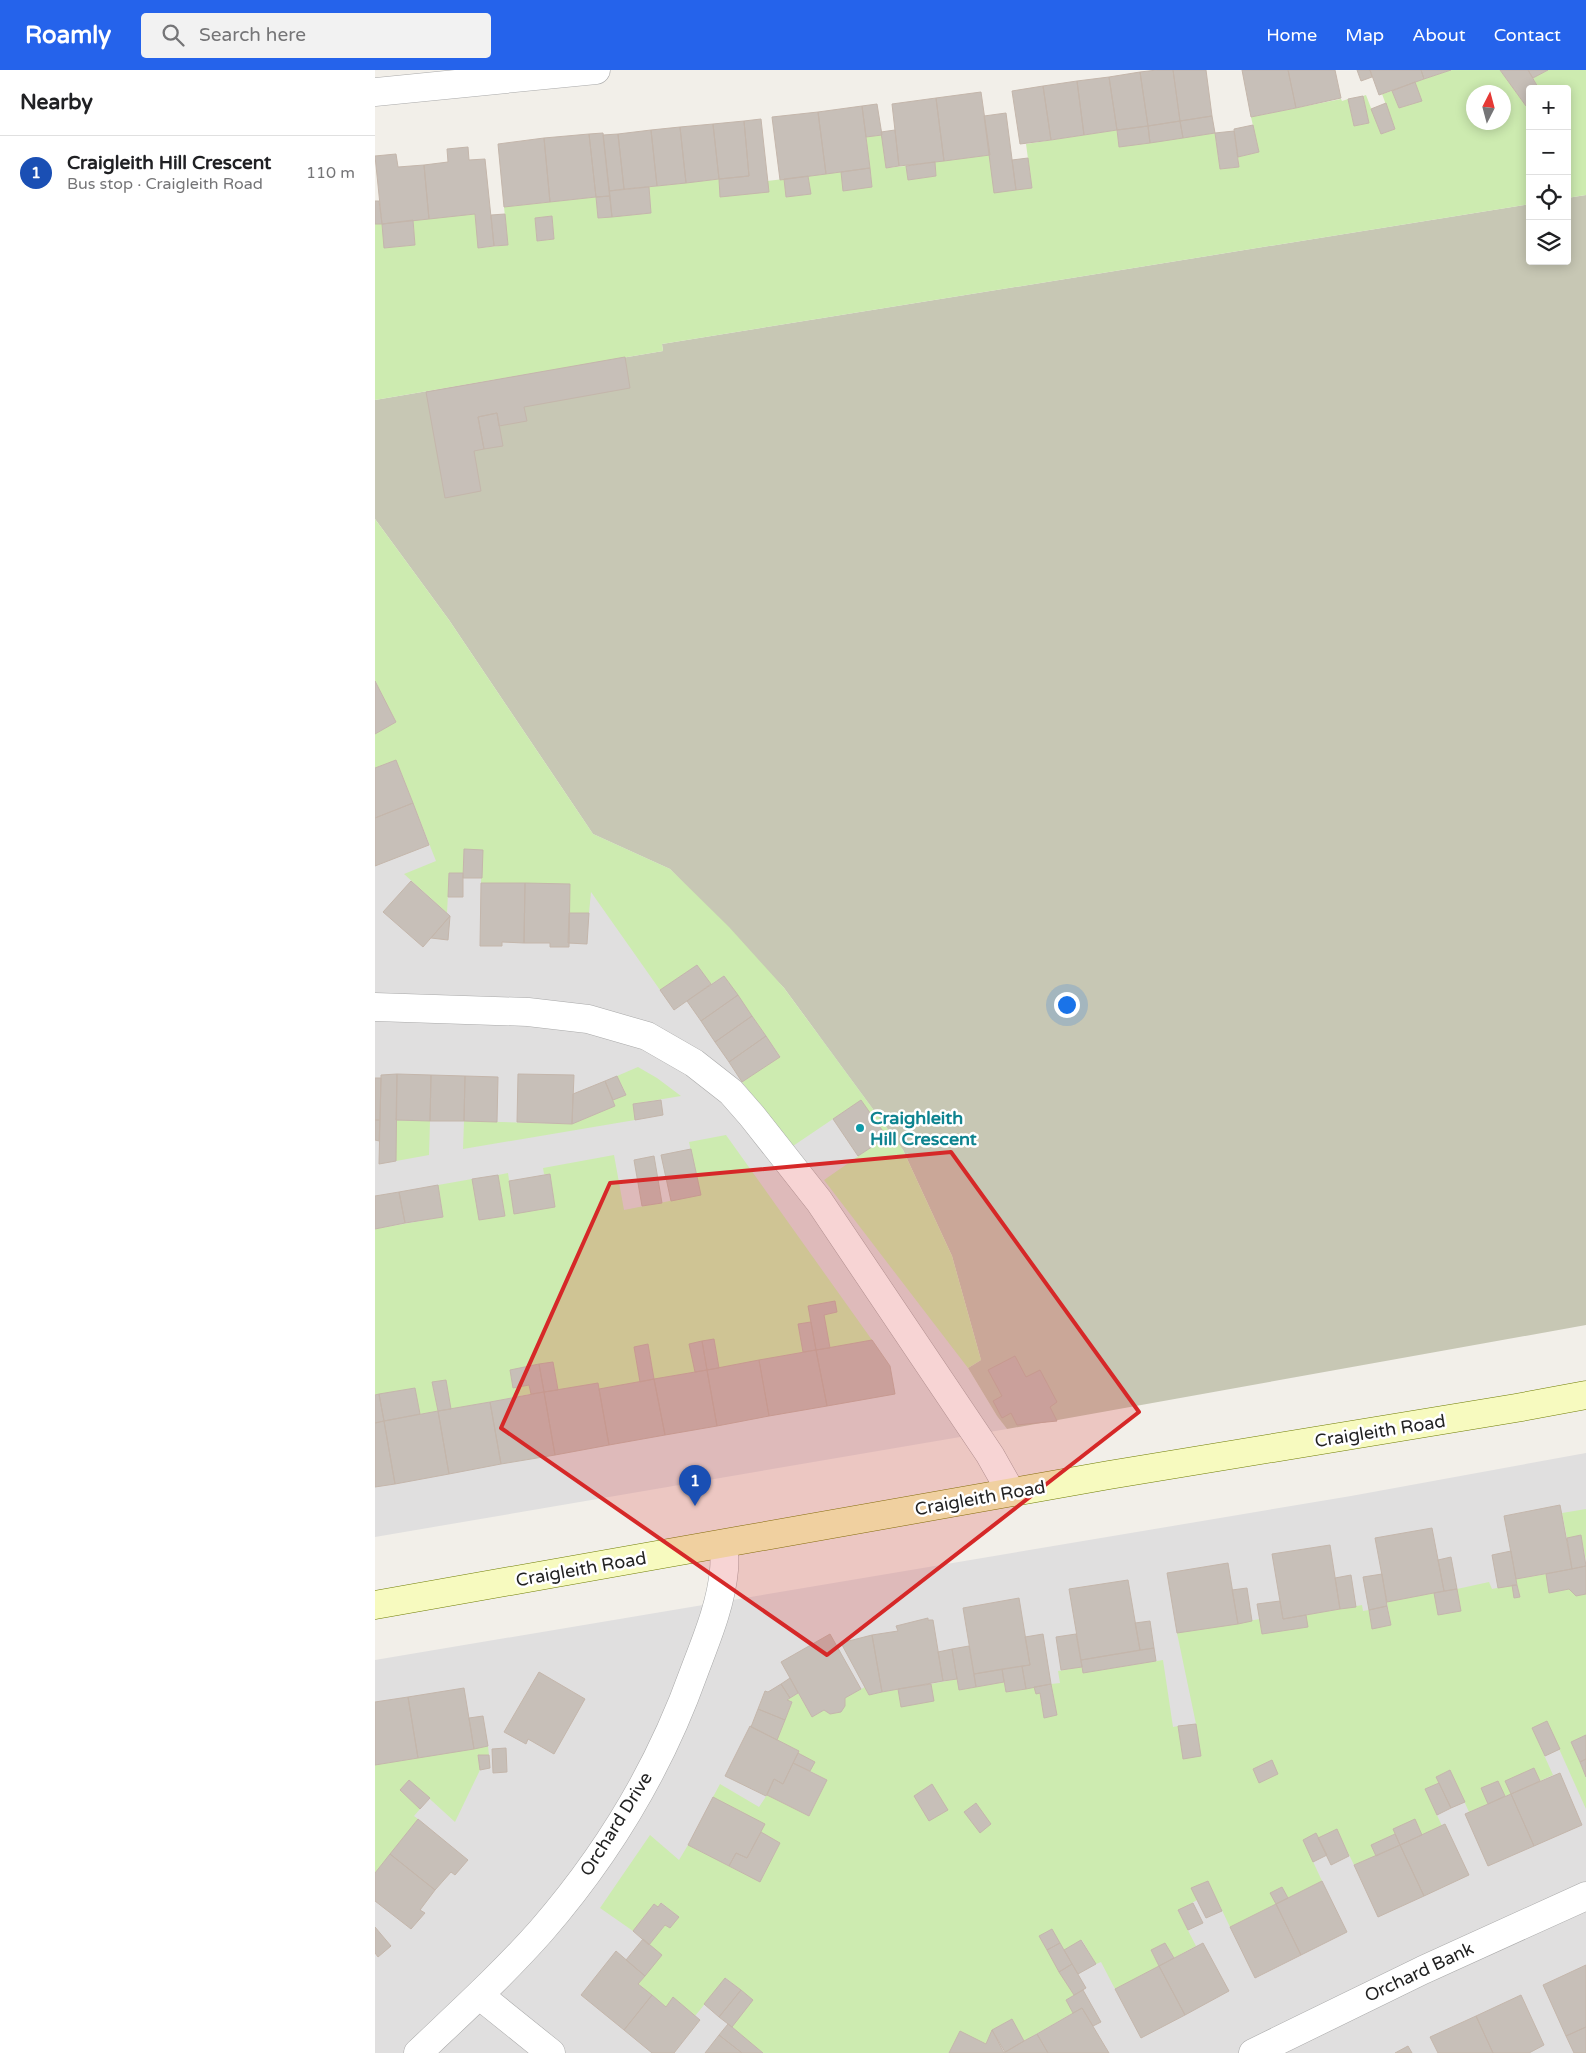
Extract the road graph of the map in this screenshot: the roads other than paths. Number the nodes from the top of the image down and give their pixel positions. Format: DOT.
graph roads {
  1 [pos="596,70"];
  2 [pos="375,92"];
  3 [pos="375,1007"];
  4 [pos="1586,1395"];
  5 [pos="1011,1492"];
  6 [pos="723,1544"];
  7 [pos="375,1605"];
  8 [pos="1586,1896"];
  9 [pos="479,1995"];
  10 [pos="418,2053"];
  11 [pos="551,2053"];
  12 [pos="1253,2053"];
  1 -- 2 [label="street"];
  3 -- 5 [label="street"];
  4 -- 5 [label="main road, Craigleith Road"];
  5 -- 6 [label="main road, Craigleith Road"];
  6 -- 7 [label="main road, Craigleith Road"];
  6 -- 9 [label="street, Orchard Drive"];
  8 -- 12 [label="street, Orchard Bank"];
  9 -- 10 [label="street, Orchard Drive"];
  9 -- 11 [label="street"];
}
